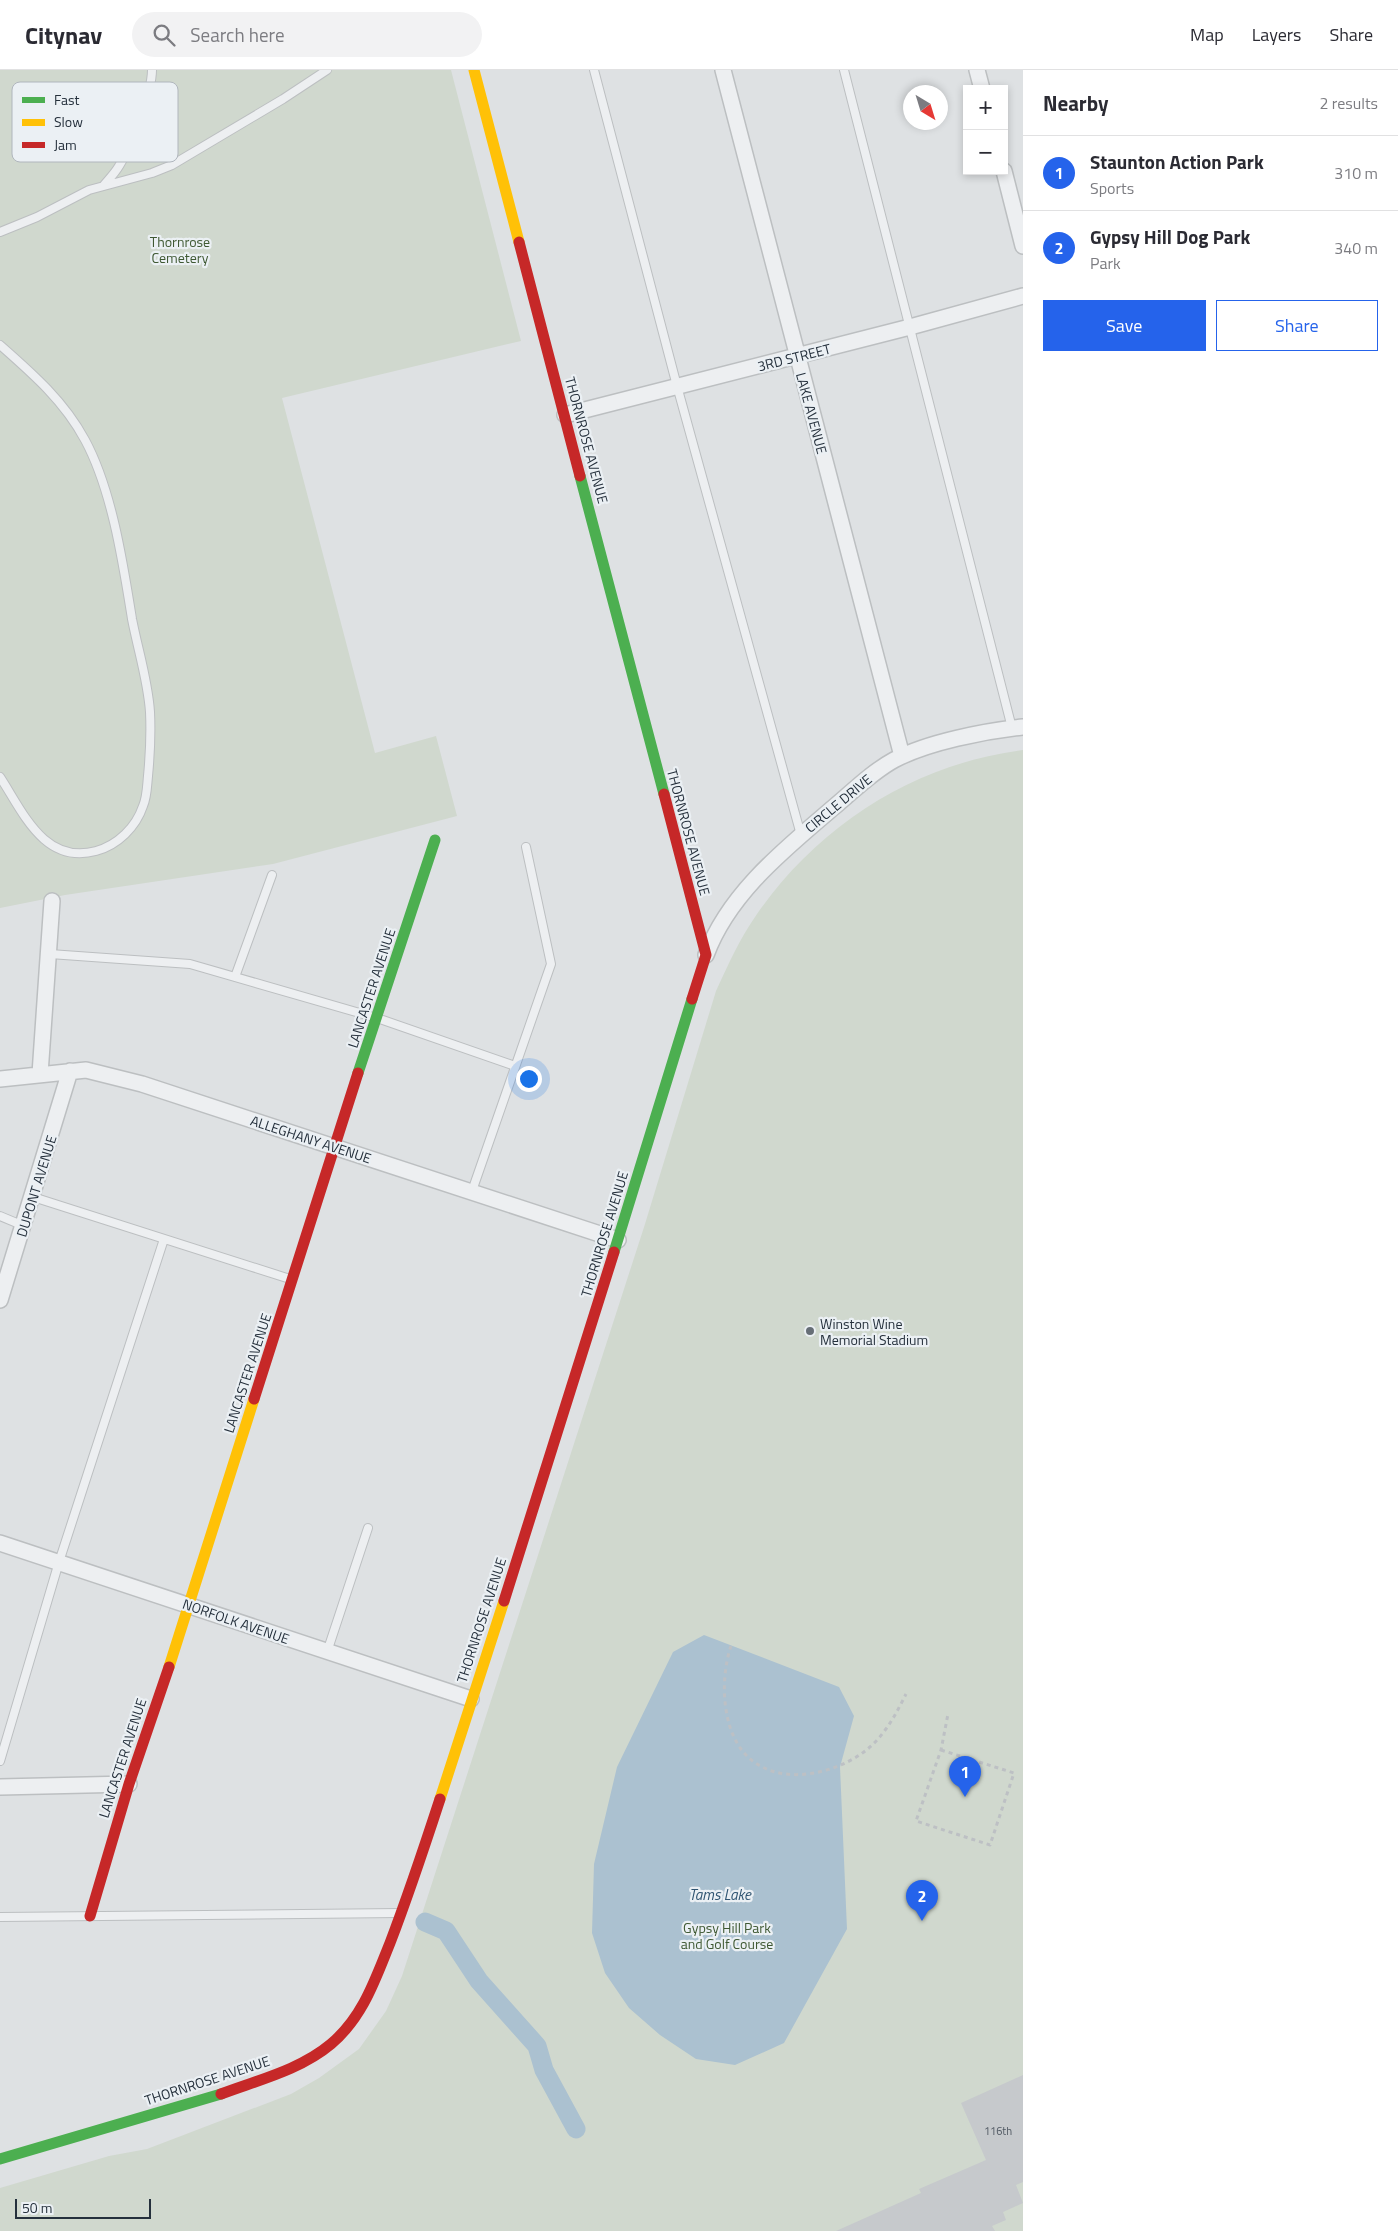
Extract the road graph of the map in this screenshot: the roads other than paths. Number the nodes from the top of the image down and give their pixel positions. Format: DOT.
graph roads {
  1 [pos="327,70"];
  2 [pos="474,70"];
  3 [pos="594,70"];
  4 [pos="723,70"];
  5 [pos="844,70"];
  6 [pos="977,70"];
  7 [pos="981,85"];
  8 [pos="178,161"];
  9 [pos="121,162"];
  10 [pos="177,162"];
  11 [pos="1005,175"];
  12 [pos="104,185"];
  13 [pos="0,232"];
  14 [pos="1023,246"];
  15 [pos="1023,296"];
  16 [pos="910,327"];
  17 [pos="0,345"];
  18 [pos="797,357"];
  19 [pos="677,386"];
  20 [pos="565,415"];
  21 [pos="1018,728"];
  22 [pos="902,756"];
  23 [pos="0,777"];
  24 [pos="801,835"];
  25 [pos="435,840"];
  26 [pos="526,847"];
  27 [pos="272,875"];
  28 [pos="52,901"];
  29 [pos="50,954"];
  30 [pos="706,955"];
  31 [pos="235,977"];
  32 [pos="377,1018"];
  33 [pos="515,1066"];
  34 [pos="70,1071"];
  35 [pos="40,1074"];
  36 [pos="0,1079"];
  37 [pos="334,1146"];
  38 [pos="472,1191"];
  39 [pos="33,1196"];
  40 [pos="0,1216"];
  41 [pos="24,1226"];
  42 [pos="164,1239"];
  43 [pos="618,1240"];
  44 [pos="292,1280"];
  45 [pos="0,1300"];
  46 [pos="368,1528"];
  47 [pos="0,1543"];
  48 [pos="60,1562"];
  49 [pos="189,1606"];
  50 [pos="327,1652"];
  51 [pos="471,1699"];
  52 [pos="0,1761"];
  53 [pos="128,1784"];
  54 [pos="0,1787"];
  55 [pos="402,1913"];
  56 [pos="90,1916"];
  57 [pos="0,1917"];
  58 [pos="0,2159"];
  1 -- 8 [label="lane"];
  2 -- 20 [label="street, THORNROSE AVENUE"];
  3 -- 19 [label="lane"];
  4 -- 18 [label="street, LAKE AVENUE"];
  5 -- 16 [label="lane"];
  6 -- 7 [label="street"];
  9 -- 12 [label="lane"];
  10 -- 12 [label="lane"];
  11 -- 14 [label="street"];
  12 -- 13 [label="lane"];
  15 -- 16 [label="street, 3RD STREET"];
  16 -- 18 [label="street, 3RD STREET"];
  16 -- 21 [label="lane"];
  17 -- 23 [label="lane"];
  18 -- 19 [label="street, 3RD STREET"];
  18 -- 22 [label="street, LAKE AVENUE"];
  19 -- 20 [label="street, 3RD STREET"];
  19 -- 24 [label="lane"];
  20 -- 30 [label="street, THORNROSE AVENUE"];
  21 -- 22 [label="street, CIRCLE DRIVE"];
  22 -- 24 [label="street, CIRCLE DRIVE"];
  24 -- 30 [label="street, CIRCLE DRIVE"];
  25 -- 32 [label="street, LANCASTER AVENUE"];
  26 -- 33 [label="lane"];
  27 -- 31 [label="lane"];
  28 -- 29 [label="street"];
  29 -- 31 [label="lane"];
  29 -- 35 [label="street"];
  30 -- 43 [label="street, THORNROSE AVENUE"];
  31 -- 32 [label="lane"];
  32 -- 33 [label="lane"];
  32 -- 37 [label="street, LANCASTER AVENUE"];
  33 -- 38 [label="lane"];
  34 -- 35 [label="street, ALLEGHANY AVENUE"];
  34 -- 37 [label="street, ALLEGHANY AVENUE"];
  34 -- 39 [label="street, DUPONT AVENUE"];
  35 -- 36 [label="street, ALLEGHANY AVENUE"];
  37 -- 38 [label="street, ALLEGHANY AVENUE"];
  37 -- 44 [label="street, LANCASTER AVENUE"];
  38 -- 43 [label="street, ALLEGHANY AVENUE"];
  39 -- 41 [label="street, DUPONT AVENUE"];
  39 -- 42 [label="lane"];
  40 -- 41 [label="lane"];
  41 -- 45 [label="street, DUPONT AVENUE"];
  42 -- 44 [label="lane"];
  42 -- 48 [label="lane"];
  43 -- 51 [label="street, THORNROSE AVENUE"];
  44 -- 49 [label="street, LANCASTER AVENUE"];
  46 -- 50 [label="lane"];
  47 -- 48 [label="street, NORFOLK AVENUE"];
  48 -- 49 [label="street, NORFOLK AVENUE"];
  48 -- 52 [label="lane"];
  49 -- 50 [label="street, NORFOLK AVENUE"];
  49 -- 53 [label="street, LANCASTER AVENUE"];
  50 -- 51 [label="street, NORFOLK AVENUE"];
  51 -- 55 [label="street, THORNROSE AVENUE"];
  53 -- 54 [label="street"];
  53 -- 56 [label="street, LANCASTER AVENUE"];
  55 -- 56 [label="lane"];
  55 -- 58 [label="street, THORNROSE AVENUE"];
  56 -- 57 [label="lane"];
}
